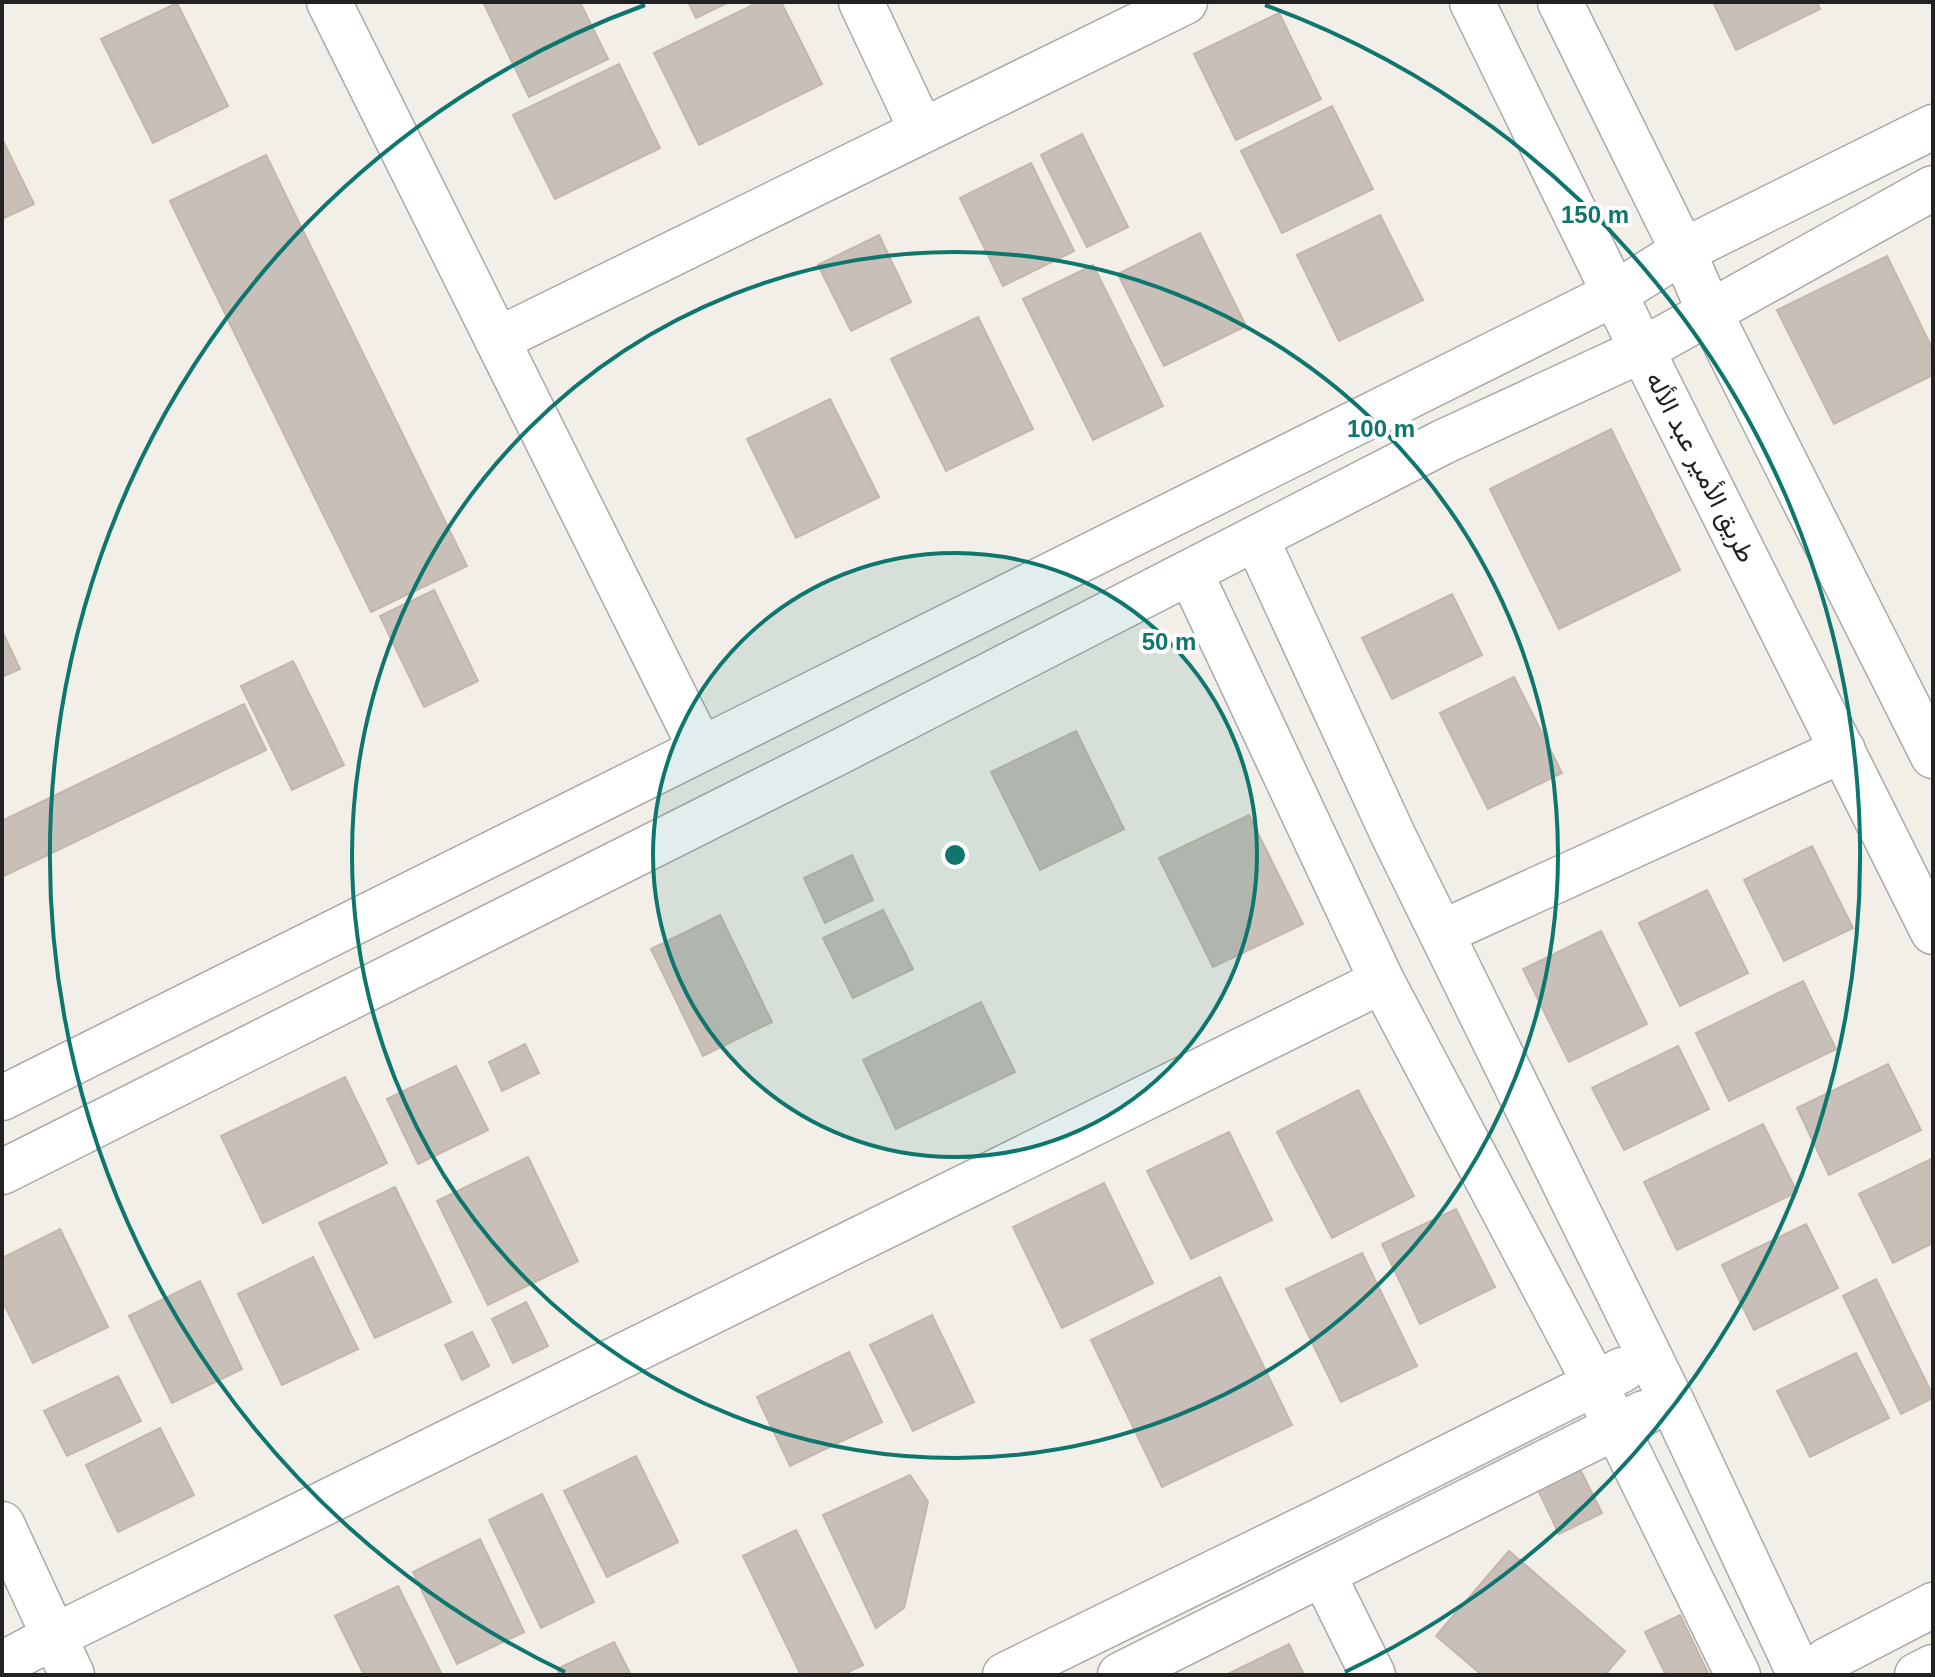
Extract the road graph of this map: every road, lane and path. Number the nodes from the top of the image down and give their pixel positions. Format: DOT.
graph roads {
  1 [pos="329,2"];
  2 [pos="861,2"];
  3 [pos="1185,2"];
  4 [pos="1472,2"];
  5 [pos="1560,2"];
  6 [pos="1933,127"];
  7 [pos="922,131"];
  8 [pos="1933,188"];
  9 [pos="1683,251"];
  10 [pos="1616,293"];
  11 [pos="1710,313"];
  12 [pos="497,340"];
  13 [pos="1642,350"];
  14 [pos="1256,538"];
  15 [pos="1190,572"];
  16 [pos="701,749"];
  17 [pos="1843,750"];
  18 [pos="1933,756"];
  19 [pos="1933,932"];
  20 [pos="1441,933"];
  21 [pos="1382,981"];
  22 [pos="2,1098"];
  23 [pos="2,1172"];
  24 [pos="1649,1356"];
  25 [pos="1594,1383"];
  26 [pos="1671,1400"];
  27 [pos="1616,1427"];
  28 [pos="2,1524"];
  29 [pos="1323,1574"];
  30 [pos="1933,1605"];
  31 [pos="62,1656"];
  32 [pos="2,1664"];
  33 [pos="1933,1667"];
  34 [pos="1005,1675"];
  35 [pos="1120,1675"];
  36 [pos="1373,1675"];
  37 [pos="1738,1675"];
  38 [pos="1800,1675"];
  39 [pos="1822,1675"];
  40 [pos="1917,1675"];
  1 -- 12 [label="street"];
  2 -- 7 [label="street"];
  3 -- 7 [label="street"];
  4 -- 10 [label="street, طريق الأمير عبد الأله"];
  5 -- 9 [label="street"];
  6 -- 9 [label="street"];
  7 -- 12 [label="street"];
  8 -- 11 [label="street"];
  9 -- 10 [label="street"];
  9 -- 11 [label="street"];
  10 -- 13 [label="street, طريق الأمير عبد الأله"];
  10 -- 16 [label="street"];
  11 -- 13 [label="street"];
  11 -- 18 [label="street"];
  12 -- 16 [label="street"];
  13 -- 14 [label="street"];
  13 -- 17 [label="street, طريق الأمير عبد الأله"];
  14 -- 15 [label="street"];
  14 -- 20 [label="street"];
  15 -- 21 [label="street"];
  15 -- 23 [label="street"];
  16 -- 22 [label="street"];
  17 -- 19 [label="street, طريق الأمير عبد الأله"];
  17 -- 20 [label="street"];
  20 -- 24 [label="street"];
  21 -- 25 [label="street"];
  21 -- 31 [label="street"];
  24 -- 25 [label="street"];
  24 -- 26 [label="street"];
  25 -- 27 [label="street"];
  25 -- 34 [label="street"];
  26 -- 27 [label="street"];
  26 -- 38 [label="street"];
  27 -- 29 [label="street"];
  27 -- 37 [label="street"];
  28 -- 31 [label="street"];
  29 -- 35 [label="street"];
  29 -- 36 [label="street"];
  30 -- 39 [label="street"];
  31 -- 32 [label="street"];
  33 -- 40 [label="street"];
}
